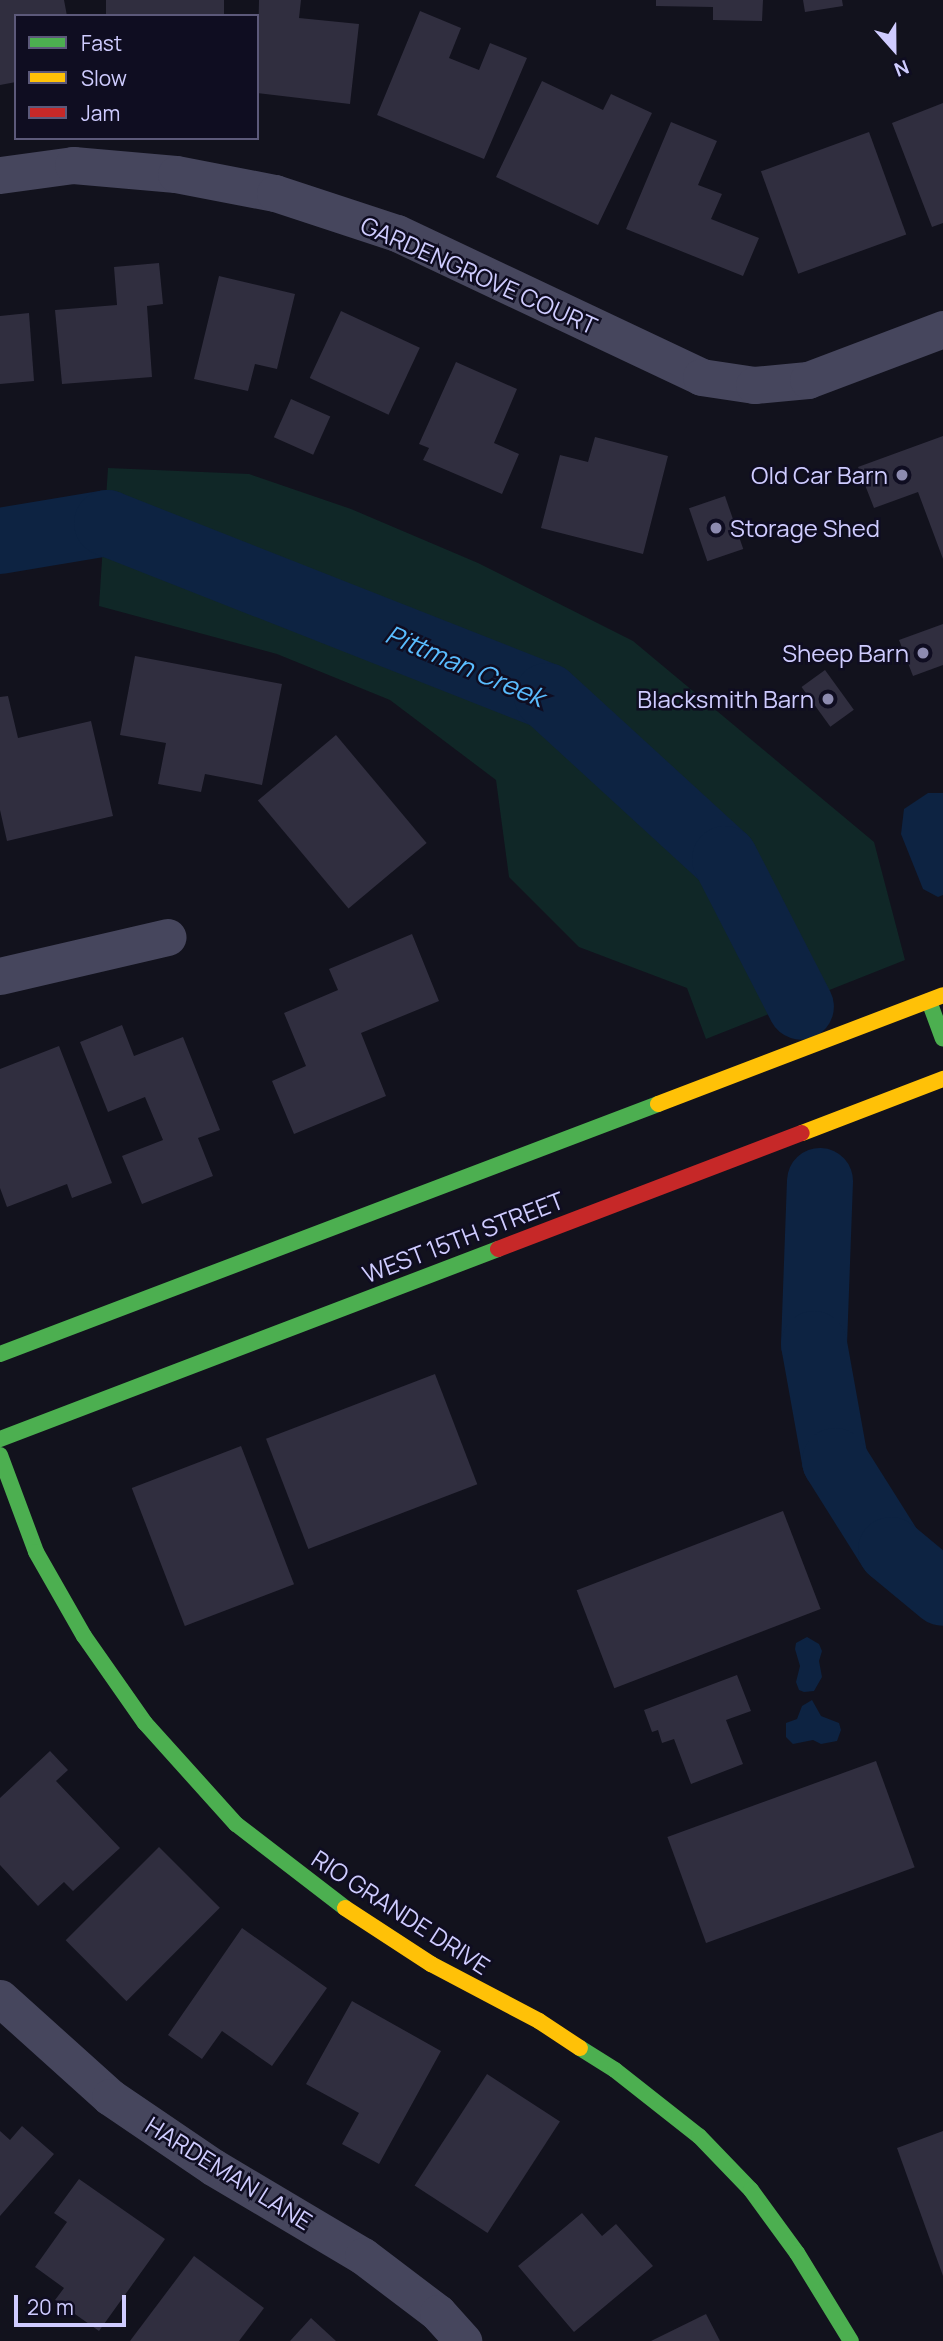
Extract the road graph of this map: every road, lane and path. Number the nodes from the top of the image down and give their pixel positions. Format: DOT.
graph roads {
  1 [pos="0,175"];
  2 [pos="943,329"];
  3 [pos="168,937"];
  4 [pos="0,976"];
  5 [pos="936,998"];
  6 [pos="943,1039"];
  7 [pos="943,1079"];
  8 [pos="0,1354"];
  9 [pos="0,1439"];
  10 [pos="0,1455"];
  11 [pos="0,1998"];
  12 [pos="463,2341"];
  13 [pos="851,2341"];
  1 -- 2 [label="street, GARDENGROVE COURT"];
  3 -- 4 [label="street"];
  5 -- 6 [label="main road"];
  5 -- 8 [label="main road"];
  7 -- 9 [label="main road, WEST 15TH STREET"];
  10 -- 13 [label="main road, RIO GRANDE DRIVE"];
  11 -- 12 [label="street, HARDEMAN LANE"];
}
